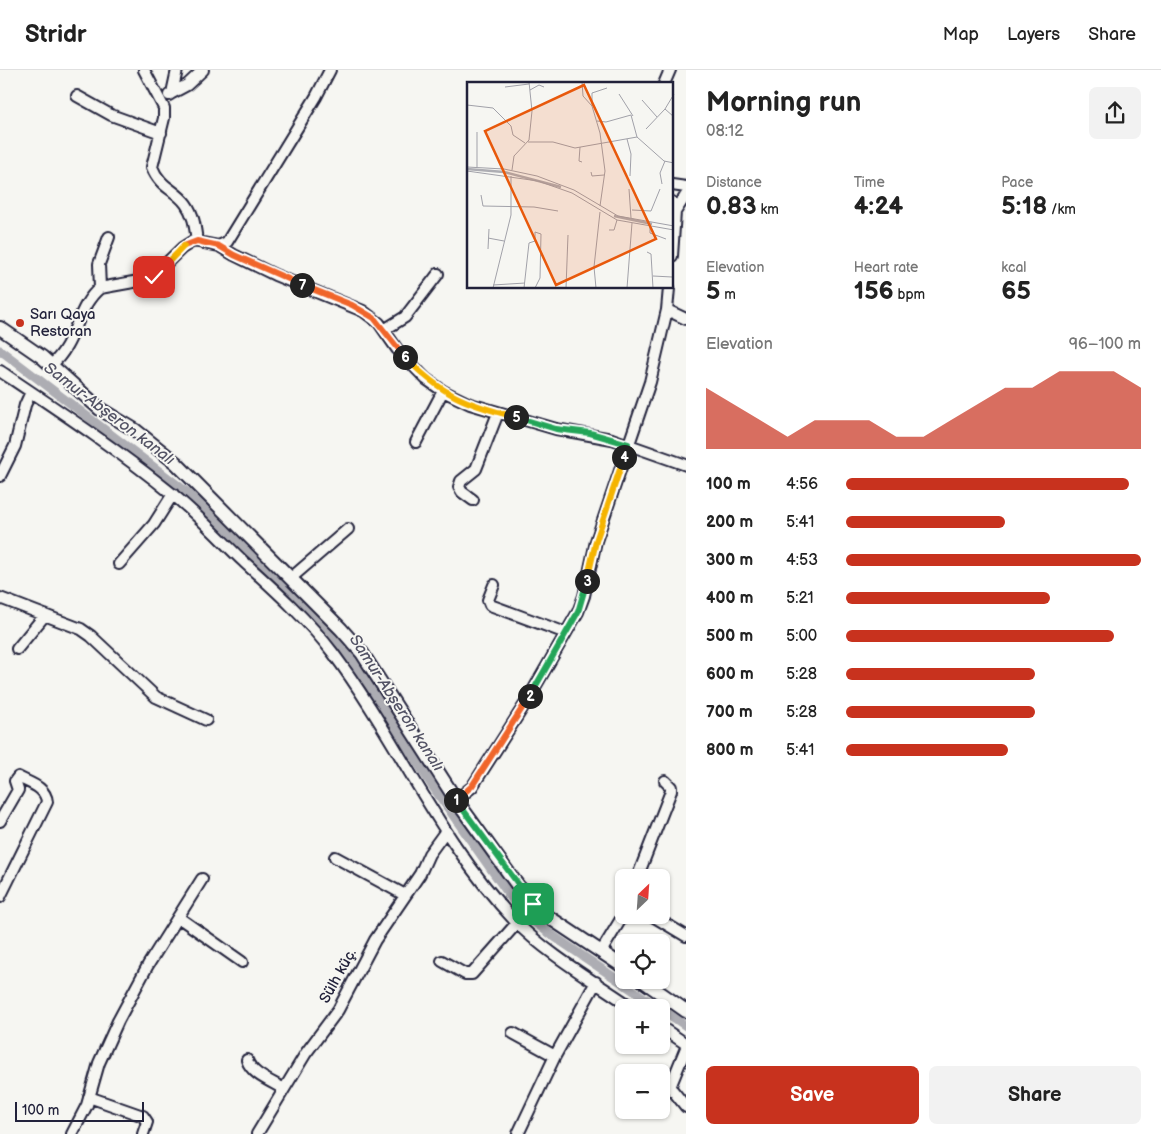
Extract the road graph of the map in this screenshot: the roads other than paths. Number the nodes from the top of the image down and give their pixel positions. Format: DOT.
graph roads {
  1 [pos="144,70"];
  2 [pos="177,70"];
  3 [pos="203,70"];
  4 [pos="330,70"];
  5 [pos="670,70"];
  6 [pos="665,82"];
  7 [pos="172,92"];
  8 [pos="77,96"];
  9 [pos="162,101"];
  10 [pos="161,133"];
  11 [pos="686,195"];
  12 [pos="674,207"];
  13 [pos="109,237"];
  14 [pos="197,241"];
  15 [pos="219,246"];
  16 [pos="438,274"];
  17 [pos="100,288"];
  18 [pos="670,289"];
  19 [pos="667,310"];
  20 [pos="686,319"];
  21 [pos="0,328"];
  22 [pos="384,330"];
  23 [pos="52,364"];
  24 [pos="0,371"];
  25 [pos="443,391"];
  26 [pos="31,392"];
  27 [pos="498,413"];
  28 [pos="416,442"];
  29 [pos="628,444"];
  30 [pos="686,465"];
  31 [pos="0,476"];
  32 [pos="173,494"];
  33 [pos="473,500"];
  34 [pos="348,529"];
  35 [pos="119,564"];
  36 [pos="291,578"];
  37 [pos="494,585"];
  38 [pos="0,598"];
  39 [pos="45,615"];
  40 [pos="566,633"];
  41 [pos="17,649"];
  42 [pos="206,720"];
  43 [pos="665,781"];
  44 [pos="456,800"];
  45 [pos="0,821"];
  46 [pos="445,832"];
  47 [pos="335,857"];
  48 [pos="640,869"];
  49 [pos="202,879"];
  50 [pos="405,895"];
  51 [pos="0,897"];
  52 [pos="178,917"];
  53 [pos="517,923"];
  54 [pos="618,924"];
  55 [pos="666,924"];
  56 [pos="686,936"];
  57 [pos="602,952"];
  58 [pos="442,960"];
  59 [pos="615,961"];
  60 [pos="242,962"];
  61 [pos="596,982"];
  62 [pos="655,989"];
  63 [pos="620,999"];
  64 [pos="686,1011"];
  65 [pos="513,1033"];
  66 [pos="670,1033"];
  67 [pos="686,1044"];
  68 [pos="686,1048"];
  69 [pos="555,1056"];
  70 [pos="247,1060"];
  71 [pos="284,1089"];
  72 [pos="90,1097"];
  73 [pos="686,1107"];
  74 [pos="72,1134"];
  75 [pos="143,1134"];
  76 [pos="257,1134"];
  77 [pos="518,1134"];
  1 -- 9 [label="street"];
  2 -- 7 [label="street"];
  3 -- 7 [label="street"];
  4 -- 15 [label="street"];
  5 -- 6 [label="street"];
  7 -- 9 [label="street"];
  8 -- 10 [label="street"];
  9 -- 10 [label="street"];
  10 -- 14 [label="street"];
  11 -- 12 [label="street"];
  13 -- 17 [label="street"];
  14 -- 15 [label="street"];
  14 -- 17 [label="street"];
  15 -- 22 [label="street"];
  16 -- 22 [label="street"];
  17 -- 23 [label="street"];
  18 -- 19 [label="street"];
  19 -- 20 [label="street"];
  19 -- 29 [label="street"];
  21 -- 23 [label="street"];
  22 -- 25 [label="street"];
  23 -- 36 [label="street"];
  24 -- 26 [label="street"];
  25 -- 27 [label="street"];
  25 -- 28 [label="street"];
  26 -- 31 [label="street"];
  26 -- 32 [label="street"];
  27 -- 29 [label="street"];
  27 -- 33 [label="street"];
  29 -- 30 [label="street"];
  29 -- 40 [label="street"];
  32 -- 35 [label="street"];
  32 -- 46 [label="street"];
  34 -- 36 [label="street"];
  36 -- 44 [label="street"];
  37 -- 40 [label="street"];
  38 -- 39 [label="street"];
  39 -- 41 [label="street"];
  39 -- 42 [label="street"];
  40 -- 44 [label="street"];
  43 -- 48 [label="street"];
  44 -- 57 [label="street"];
  45 -- 51 [label="street"];
  46 -- 50 [label="street, Sülh küç."];
  46 -- 53 [label="street"];
  47 -- 50 [label="street"];
  49 -- 52 [label="street"];
  50 -- 71 [label="street, Sülh küç."];
  52 -- 60 [label="street"];
  52 -- 72 [label="street"];
  53 -- 58 [label="street"];
  53 -- 61 [label="street"];
  54 -- 57 [label="street"];
  55 -- 56 [label="street"];
  57 -- 59 [label="street"];
  61 -- 63 [label="street"];
  61 -- 69 [label="street"];
  62 -- 64 [label="street"];
  65 -- 69 [label="street"];
  66 -- 67 [label="street"];
  68 -- 73 [label="street"];
  69 -- 77 [label="street"];
  70 -- 71 [label="street"];
  71 -- 76 [label="street, Sülh küç."];
  72 -- 74 [label="street"];
  72 -- 75 [label="street"];
}
